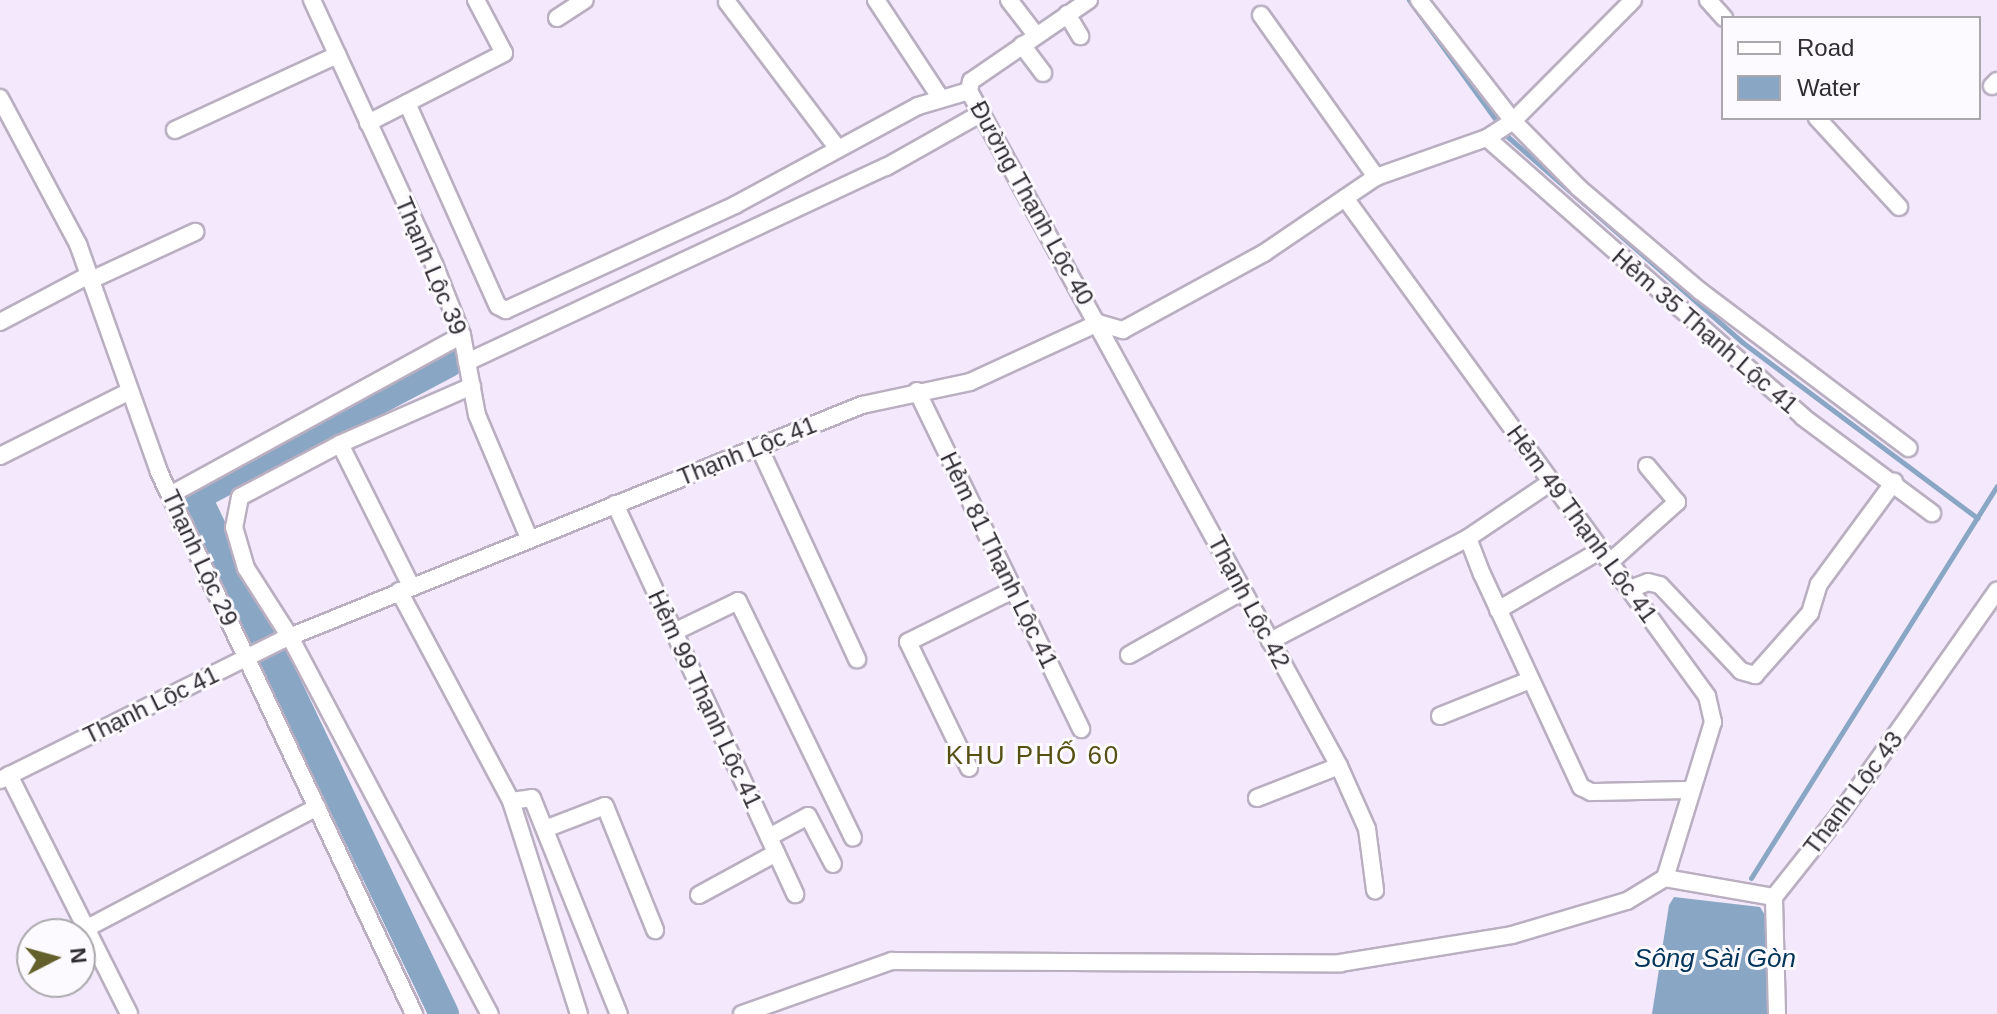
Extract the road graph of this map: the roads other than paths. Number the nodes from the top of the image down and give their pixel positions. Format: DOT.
graph roads {
  1 [pos="312,0"];
  2 [pos="476,0"];
  3 [pos="585,0"];
  4 [pos="876,0"];
  5 [pos="1009,0"];
  6 [pos="1089,0"];
  7 [pos="1419,0"];
  8 [pos="1633,0"];
  9 [pos="1708,0"];
  10 [pos="727,2"];
  11 [pos="1067,14"];
  12 [pos="1261,15"];
  13 [pos="1722,16"];
  14 [pos="557,18"];
  15 [pos="1036,35"];
  16 [pos="1080,36"];
  17 [pos="1022,45"];
  18 [pos="337,55"];
  19 [pos="1043,73"];
  20 [pos="969,91"];
  21 [pos="940,97"];
  22 [pos="0,98"];
  23 [pos="407,103"];
  24 [pos="982,113"];
  25 [pos="1819,120"];
  26 [pos="1513,121"];
  27 [pos="368,123"];
  28 [pos="175,130"];
  29 [pos="1487,138"];
  30 [pos="838,149"];
  31 [pos="1376,177"];
  32 [pos="1345,198"];
  33 [pos="1899,207"];
  34 [pos="195,232"];
  35 [pos="90,278"];
  36 [pos="1,321"];
  37 [pos="1098,323"];
  38 [pos="462,335"];
  39 [pos="467,362"];
  40 [pos="472,386"];
  41 [pos="130,391"];
  42 [pos="917,391"];
  43 [pos="340,444"];
  44 [pos="759,447"];
  45 [pos="1908,448"];
  46 [pos="0,456"];
  47 [pos="1647,466"];
  48 [pos="1551,482"];
  49 [pos="1894,482"];
  50 [pos="170,495"];
  51 [pos="615,504"];
  52 [pos="1932,513"];
  53 [pos="529,538"];
  54 [pos="1468,538"];
  55 [pos="1605,556"];
  56 [pos="405,588"];
  57 [pos="1630,589"];
  58 [pos="1013,590"];
  59 [pos="1243,591"];
  60 [pos="1997,591"];
  61 [pos="1498,610"];
  62 [pos="674,632"];
  63 [pos="286,638"];
  64 [pos="1270,641"];
  65 [pos="1129,655"];
  66 [pos="246,657"];
  67 [pos="857,659"];
  68 [pos="1530,680"];
  69 [pos="1440,716"];
  70 [pos="1081,729"];
  71 [pos="1339,766"];
  72 [pos="969,768"];
  73 [pos="4,778"];
  74 [pos="1690,790"];
  75 [pos="1257,798"];
  76 [pos="511,801"];
  77 [pos="317,807"];
  78 [pos="545,829"];
  79 [pos="769,837"];
  80 [pos="853,838"];
  81 [pos="776,853"];
  82 [pos="833,864"];
  83 [pos="1665,878"];
  84 [pos="1375,890"];
  85 [pos="795,894"];
  86 [pos="699,895"];
  87 [pos="1774,897"];
  88 [pos="81,918"];
  89 [pos="96,923"];
  90 [pos="655,930"];
  91 [pos="96,946"];
  92 [pos="129,1014"];
  93 [pos="414,1014"];
  94 [pos="490,1014"];
  95 [pos="579,1014"];
  96 [pos="619,1014"];
  97 [pos="742,1014"];
  98 [pos="1777,1014"];
  1 -- 18 [label="street, Thạnh Lộc 39"];
  2 -- 23 [label="street"];
  3 -- 14 [label="street"];
  4 -- 21 [label="street"];
  5 -- 15 [label="street"];
  6 -- 11 [label="street, Đường Thạnh Lộc 40"];
  7 -- 26 [label="street"];
  8 -- 26 [label="street"];
  9 -- 13 [label="street"];
  10 -- 30 [label="street"];
  11 -- 15 [label="street, Đường Thạnh Lộc 40"];
  11 -- 16 [label="street"];
  12 -- 31 [label="street"];
  15 -- 17 [label="street, Đường Thạnh Lộc 40"];
  17 -- 19 [label="street"];
  17 -- 20 [label="street, Đường Thạnh Lộc 40"];
  18 -- 27 [label="street, Thạnh Lộc 39"];
  18 -- 28 [label="street"];
  20 -- 21 [label="street"];
  20 -- 24 [label="street, Đường Thạnh Lộc 40"];
  21 -- 30 [label="street"];
  22 -- 35 [label="street, Thạnh Lộc 29"];
  23 -- 27 [label="street"];
  23 -- 30 [label="street"];
  24 -- 37 [label="street, Đường Thạnh Lộc 40"];
  24 -- 39 [label="street"];
  25 -- 33 [label="street"];
  26 -- 29 [label="street, Thạnh Lộc 41"];
  26 -- 45 [label="street"];
  27 -- 38 [label="street, Thạnh Lộc 39"];
  29 -- 31 [label="street, Thạnh Lộc 41"];
  29 -- 49 [label="street, Hẻm 35 Thạnh Lộc 41"];
  31 -- 32 [label="street, Thạnh Lộc 41"];
  32 -- 37 [label="street, Thạnh Lộc 41"];
  32 -- 48 [label="street, Hẻm 49 Thạnh Lộc 41"];
  34 -- 35 [label="street"];
  35 -- 36 [label="street"];
  35 -- 41 [label="street, Thạnh Lộc 29"];
  37 -- 42 [label="street, Thạnh Lộc 41"];
  37 -- 59 [label="street, Thạnh Lộc 42"];
  38 -- 39 [label="street, Thạnh Lộc 39"];
  38 -- 50 [label="street"];
  39 -- 40 [label="street, Thạnh Lộc 39"];
  40 -- 43 [label="street"];
  40 -- 53 [label="street, Thạnh Lộc 39"];
  41 -- 46 [label="street"];
  41 -- 50 [label="street, Thạnh Lộc 29"];
  42 -- 44 [label="street, Thạnh Lộc 41"];
  42 -- 58 [label="street, Hẻm 81 Thạnh Lộc 41"];
  43 -- 56 [label="street"];
  43 -- 63 [label="street"];
  44 -- 51 [label="street, Thạnh Lộc 41"];
  44 -- 67 [label="street"];
  47 -- 55 [label="street"];
  48 -- 54 [label="street"];
  48 -- 55 [label="street, Hẻm 49 Thạnh Lộc 41"];
  49 -- 52 [label="street, Hẻm 35 Thạnh Lộc 41"];
  49 -- 57 [label="street"];
  50 -- 66 [label="street, Thạnh Lộc 29"];
  51 -- 53 [label="street, Thạnh Lộc 41"];
  51 -- 62 [label="street, Hẻm 99 Thạnh Lộc 41"];
  53 -- 56 [label="street, Thạnh Lộc 41"];
  54 -- 61 [label="street"];
  54 -- 64 [label="street"];
  55 -- 57 [label="street, Hẻm 49 Thạnh Lộc 41"];
  55 -- 61 [label="street"];
  56 -- 63 [label="street, Thạnh Lộc 41"];
  56 -- 76 [label="street"];
  57 -- 74 [label="street, Hẻm 49 Thạnh Lộc 41"];
  58 -- 70 [label="street, Hẻm 81 Thạnh Lộc 41"];
  58 -- 72 [label="street"];
  59 -- 64 [label="street, Thạnh Lộc 42"];
  59 -- 65 [label="street"];
  60 -- 87 [label="street, Thạnh Lộc 43"];
  61 -- 68 [label="street"];
  62 -- 79 [label="street, Hẻm 99 Thạnh Lộc 41"];
  62 -- 80 [label="street"];
  63 -- 66 [label="street, Thạnh Lộc 41"];
  63 -- 94 [label="street"];
  64 -- 71 [label="street, Thạnh Lộc 42"];
  66 -- 73 [label="street, Thạnh Lộc 41"];
  66 -- 77 [label="street, Thạnh Lộc 29"];
  68 -- 69 [label="street"];
  68 -- 74 [label="street"];
  71 -- 75 [label="street"];
  71 -- 84 [label="street, Thạnh Lộc 42"];
  73 -- 88 [label="street"];
  74 -- 83 [label="street, Hẻm 49 Thạnh Lộc 41"];
  76 -- 78 [label="street"];
  76 -- 95 [label="street"];
  77 -- 89 [label="street"];
  77 -- 93 [label="street, Thạnh Lộc 29"];
  78 -- 90 [label="street"];
  78 -- 96 [label="street"];
  79 -- 81 [label="street, Hẻm 99 Thạnh Lộc 41"];
  79 -- 82 [label="street"];
  81 -- 85 [label="street, Hẻm 99 Thạnh Lộc 41"];
  81 -- 86 [label="street"];
  83 -- 87 [label="street"];
  83 -- 97 [label="street"];
  87 -- 98 [label="street"];
  91 -- 92 [label="street"];
}
